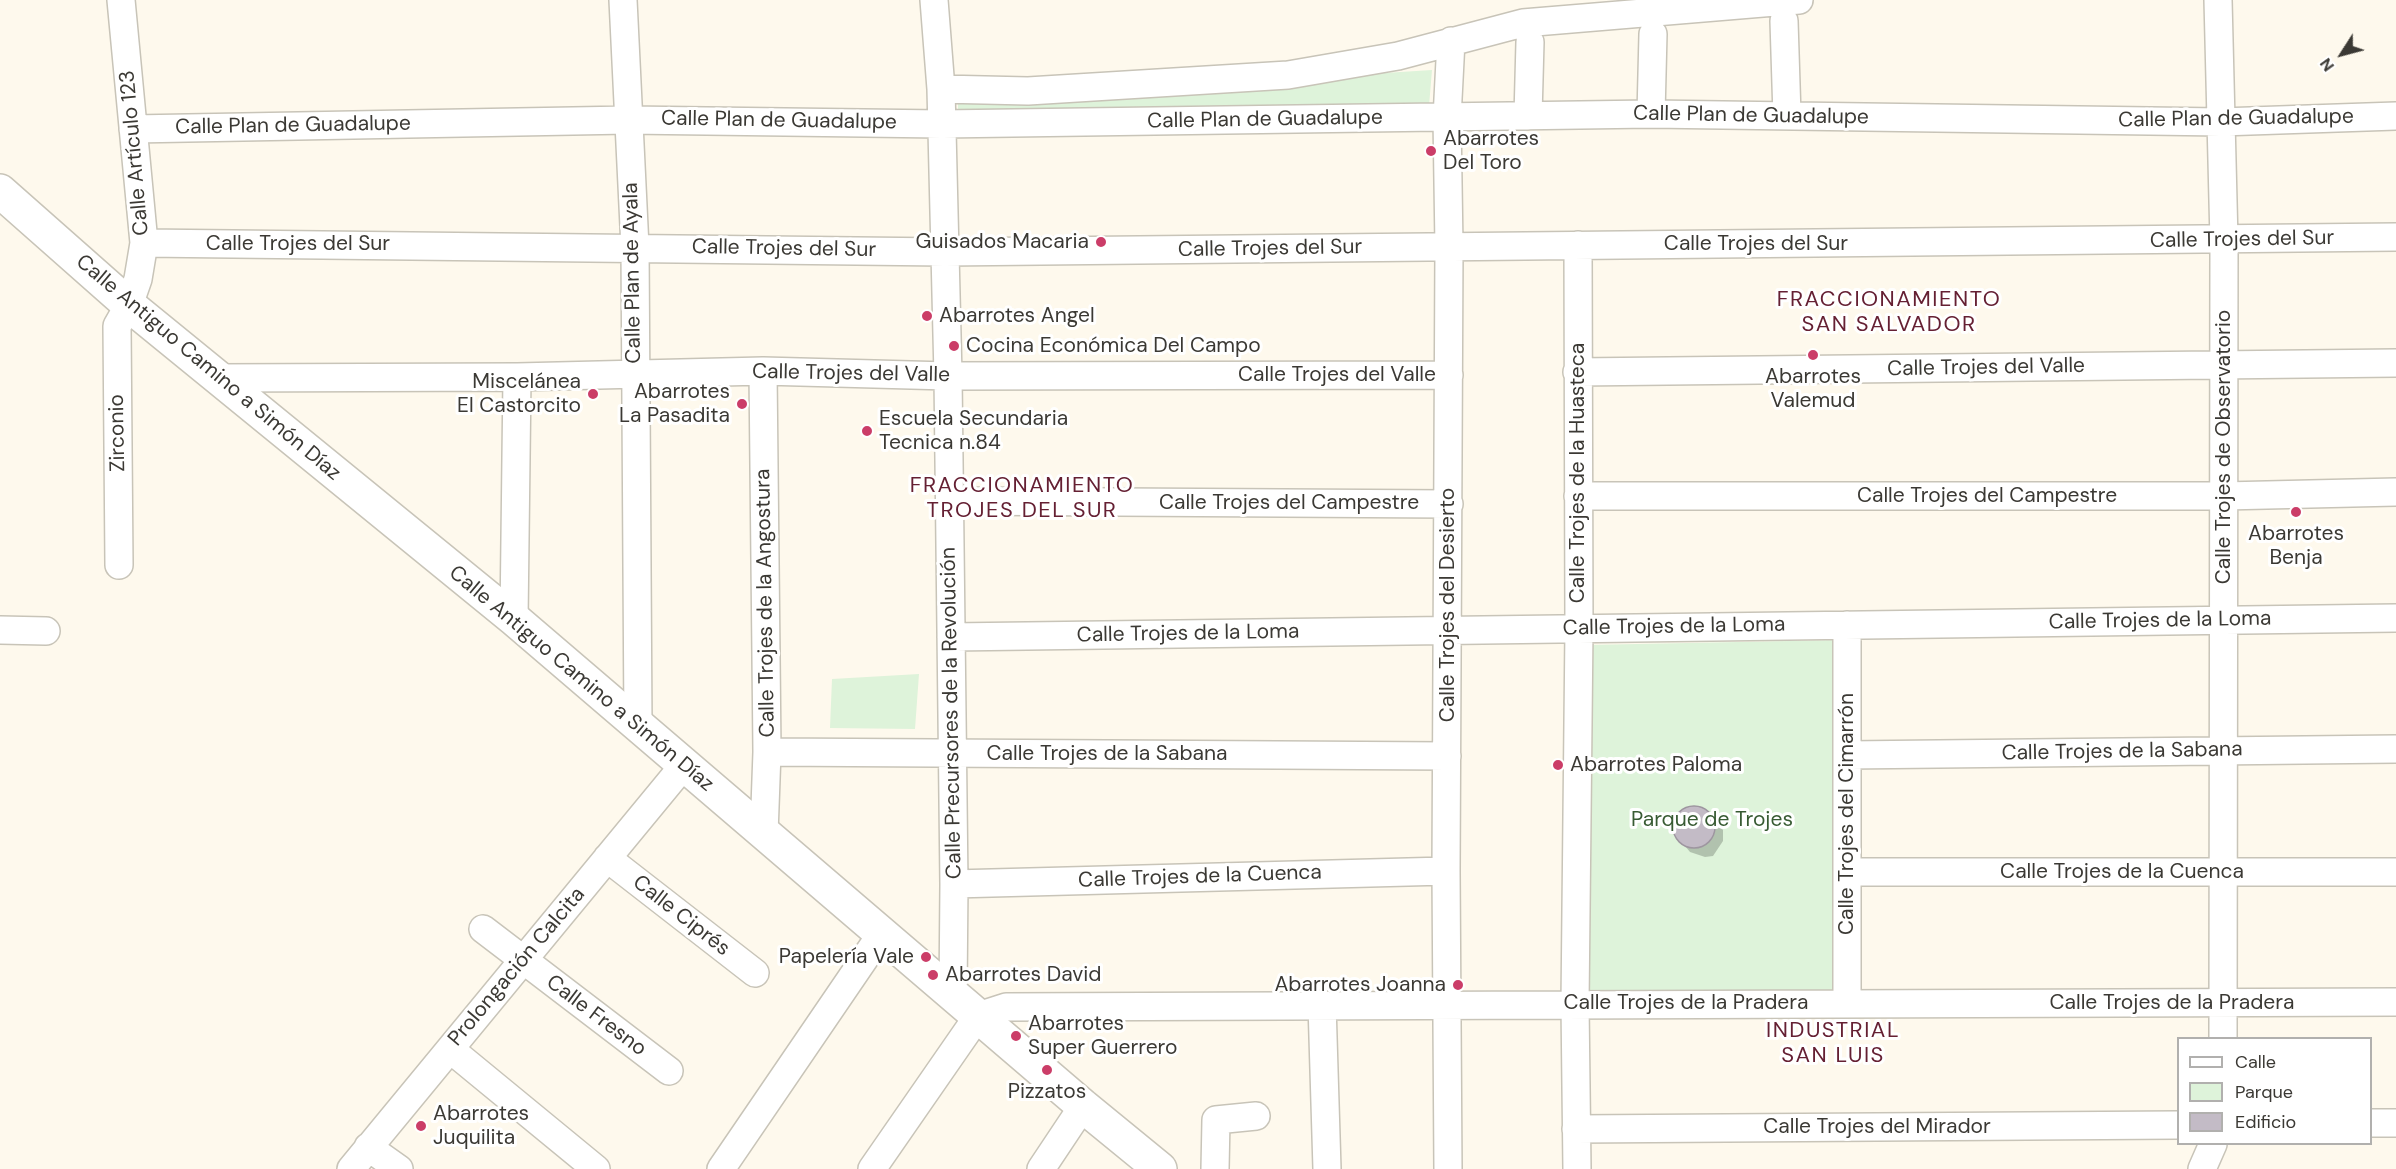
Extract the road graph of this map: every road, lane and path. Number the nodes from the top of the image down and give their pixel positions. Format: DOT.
graph roads {
  1 [pos="121,0"];
  2 [pos="623,0"];
  3 [pos="934,0"];
  4 [pos="2218,0"];
  5 [pos="1792,11"];
  6 [pos="1653,34"];
  7 [pos="1451,41"];
  8 [pos="1530,42"];
  9 [pos="941,89"];
  10 [pos="1651,114"];
  11 [pos="1528,116"];
  12 [pos="1787,116"];
  13 [pos="2396,116"];
  14 [pos="1447,118"];
  15 [pos="628,120"];
  16 [pos="2221,122"];
  17 [pos="942,124"];
  18 [pos="133,129"];
  19 [pos="0,192"];
  20 [pos="2396,237"];
  21 [pos="2224,240"];
  22 [pos="144,243"];
  23 [pos="1578,245"];
  24 [pos="635,247"];
  25 [pos="1449,247"];
  26 [pos="945,252"];
  27 [pos="129,305"];
  28 [pos="2396,363"];
  29 [pos="2223,366"];
  30 [pos="763,371"];
  31 [pos="1577,372"];
  32 [pos="635,374"];
  33 [pos="1449,375"];
  34 [pos="948,376"];
  35 [pos="517,377"];
  36 [pos="217,378"];
  37 [pos="2396,492"];
  38 [pos="1578,496"];
  39 [pos="2224,496"];
  40 [pos="950,501"];
  41 [pos="1449,504"];
  42 [pos="119,565"];
  43 [pos="2396,618"];
  44 [pos="514,619"];
  45 [pos="2223,620"];
  46 [pos="1847,625"];
  47 [pos="1579,629"];
  48 [pos="0,630"];
  49 [pos="1449,630"];
  50 [pos="46,631"];
  51 [pos="951,637"];
  52 [pos="638,726"];
  53 [pos="2396,749"];
  54 [pos="2223,751"];
  55 [pos="767,752"];
  56 [pos="953,753"];
  57 [pos="1847,755"];
  58 [pos="1447,756"];
  59 [pos="684,765"];
  60 [pos="765,834"];
  61 [pos="607,858"];
  62 [pos="1446,871"];
  63 [pos="1847,872"];
  64 [pos="2222,872"];
  65 [pos="2396,872"];
  66 [pos="954,884"];
  67 [pos="483,929"];
  68 [pos="882,933"];
  69 [pos="522,961"];
  70 [pos="755,973"];
  71 [pos="952,994"];
  72 [pos="2396,1002"];
  73 [pos="1847,1003"];
  74 [pos="2224,1003"];
  75 [pos="1322,1004"];
  76 [pos="1447,1004"];
  77 [pos="1575,1004"];
  78 [pos="978,1016"];
  79 [pos="2223,1037"];
  80 [pos="450,1049"];
  81 [pos="669,1071"];
  82 [pos="1083,1106"];
  83 [pos="1256,1116"];
  84 [pos="2372,1123"];
  85 [pos="2396,1123"];
  86 [pos="2177,1125"];
  87 [pos="1576,1129"];
  88 [pos="2212,1145"];
  89 [pos="368,1147"];
  90 [pos="351,1169"];
  91 [pos="399,1169"];
  92 [pos="596,1169"];
  93 [pos="721,1169"];
  94 [pos="872,1169"];
  95 [pos="1041,1169"];
  96 [pos="1160,1169"];
  97 [pos="1215,1169"];
  98 [pos="1327,1169"];
  99 [pos="1448,1169"];
  100 [pos="1577,1169"];
  101 [pos="2202,1169"];
  1 -- 18 [label="street, Calle Artículo 123"];
  2 -- 15 [label="street, Calle Plan de Ayala"];
  3 -- 9 [label="street, Calle Precursores de la Revolución"];
  4 -- 16 [label="street, Calle Trojes de Observatorio"];
  5 -- 7 [label="street"];
  5 -- 12 [label="street"];
  6 -- 10 [label="street"];
  7 -- 9 [label="street"];
  7 -- 14 [label="street, Calle Trojes del Desierto"];
  8 -- 11 [label="street"];
  9 -- 17 [label="street, Calle Precursores de la Revolución"];
  10 -- 11 [label="street, Calle Plan de Guadalupe"];
  10 -- 12 [label="street, Calle Plan de Guadalupe"];
  11 -- 14 [label="street, Calle Plan de Guadalupe"];
  12 -- 16 [label="street, Calle Plan de Guadalupe"];
  13 -- 16 [label="street, Calle Plan de Guadalupe"];
  14 -- 17 [label="street, Calle Plan de Guadalupe"];
  14 -- 25 [label="street, Calle Trojes del Desierto"];
  15 -- 17 [label="street, Calle Plan de Guadalupe"];
  15 -- 18 [label="street, Calle Plan de Guadalupe"];
  15 -- 24 [label="street, Calle Plan de Ayala"];
  16 -- 21 [label="street, Calle Trojes de Observatorio"];
  17 -- 26 [label="street, Calle Precursores de la Revolución"];
  18 -- 22 [label="street, Calle Artículo 123"];
  19 -- 27 [label="main road, Calle Antiguo Camino a Simón Díaz"];
  20 -- 21 [label="street, Calle Trojes del Sur"];
  21 -- 23 [label="street, Calle Trojes del Sur"];
  21 -- 29 [label="street, Calle Trojes de Observatorio"];
  22 -- 24 [label="street, Calle Trojes del Sur"];
  22 -- 27 [label="street, Calle Artículo 123"];
  23 -- 25 [label="street, Calle Trojes del Sur"];
  23 -- 31 [label="street, Calle Trojes de la Huasteca"];
  24 -- 26 [label="street, Calle Trojes del Sur"];
  24 -- 32 [label="street, Calle Plan de Ayala"];
  25 -- 26 [label="street, Calle Trojes del Sur"];
  25 -- 33 [label="street, Calle Trojes del Desierto"];
  26 -- 34 [label="street, Calle Precursores de la Revolución"];
  27 -- 36 [label="main road, Calle Antiguo Camino a Simón Díaz"];
  27 -- 42 [label="street, Zirconio"];
  28 -- 29 [label="street, Calle Trojes del Valle"];
  29 -- 31 [label="street, Calle Trojes del Valle"];
  29 -- 39 [label="street, Calle Trojes de Observatorio"];
  30 -- 32 [label="street, Calle Trojes del Valle"];
  30 -- 34 [label="street, Calle Trojes del Valle"];
  30 -- 55 [label="street, Calle Trojes de la Angostura"];
  31 -- 38 [label="street, Calle Trojes de la Huasteca"];
  32 -- 35 [label="street, Calle Trojes del Valle"];
  32 -- 52 [label="street, Calle Plan de Ayala"];
  33 -- 34 [label="street, Calle Trojes del Valle"];
  33 -- 41 [label="street, Calle Trojes del Desierto"];
  34 -- 40 [label="street, Calle Precursores de la Revolución"];
  35 -- 36 [label="street, Calle Trojes del Valle"];
  35 -- 44 [label="street"];
  36 -- 44 [label="main road, Calle Antiguo Camino a Simón Díaz"];
  37 -- 39 [label="street, Calle Trojes del Campestre"];
  38 -- 39 [label="street, Calle Trojes del Campestre"];
  38 -- 47 [label="street, Calle Trojes de la Huasteca"];
  39 -- 45 [label="street, Calle Trojes de Observatorio"];
  40 -- 41 [label="street, Calle Trojes del Campestre"];
  40 -- 51 [label="street, Calle Precursores de la Revolución"];
  41 -- 49 [label="street, Calle Trojes del Desierto"];
  43 -- 45 [label="street, Calle Trojes de la Loma"];
  44 -- 52 [label="main road, Calle Antiguo Camino a Simón Díaz"];
  45 -- 46 [label="street, Calle Trojes de la Loma"];
  45 -- 54 [label="street, Calle Trojes de Observatorio"];
  46 -- 47 [label="street, Calle Trojes de la Loma"];
  46 -- 57 [label="street, Calle Trojes del Cimarrón"];
  47 -- 49 [label="street, Calle Trojes de la Loma"];
  47 -- 77 [label="street, Calle Trojes de la Huasteca"];
  48 -- 50 [label="street"];
  49 -- 51 [label="street, Calle Trojes de la Loma"];
  49 -- 58 [label="street, Calle Trojes del Desierto"];
  51 -- 56 [label="street, Calle Precursores de la Revolución"];
  52 -- 59 [label="main road, Calle Antiguo Camino a Simón Díaz"];
  53 -- 54 [label="street, Calle Trojes de la Sabana"];
  54 -- 57 [label="street, Calle Trojes de la Sabana"];
  54 -- 64 [label="street, Calle Trojes de Observatorio"];
  55 -- 56 [label="street, Calle Trojes de la Sabana"];
  55 -- 60 [label="street, Calle Trojes de la Angostura"];
  56 -- 58 [label="street, Calle Trojes de la Sabana"];
  56 -- 66 [label="street, Calle Precursores de la Revolución"];
  57 -- 63 [label="street, Calle Trojes del Cimarrón"];
  58 -- 62 [label="street, Calle Trojes del Desierto"];
  59 -- 60 [label="main road, Calle Antiguo Camino a Simón Díaz"];
  59 -- 61 [label="street, Prolongación Calcita"];
  60 -- 68 [label="main road, Calle Antiguo Camino a Simón Díaz"];
  61 -- 69 [label="street, Prolongación Calcita"];
  61 -- 70 [label="street, Calle Ciprés"];
  62 -- 66 [label="street, Calle Trojes de la Cuenca"];
  62 -- 76 [label="street, Calle Trojes del Desierto"];
  63 -- 64 [label="street, Calle Trojes de la Cuenca"];
  63 -- 73 [label="street, Calle Trojes del Cimarrón"];
  64 -- 65 [label="street, Calle Trojes de la Cuenca"];
  64 -- 74 [label="street, Calle Trojes de Observatorio"];
  66 -- 71 [label="street, Calle Precursores de la Revolución"];
  67 -- 69 [label="street, Calle Fresno"];
  68 -- 71 [label="main road, Calle Antiguo Camino a Simón Díaz"];
  68 -- 93 [label="street"];
  69 -- 80 [label="street, Prolongación Calcita"];
  69 -- 81 [label="street, Calle Fresno"];
  71 -- 78 [label="main road, Calle Antiguo Camino a Simón Díaz"];
  72 -- 74 [label="street, Calle Trojes de la Pradera"];
  73 -- 74 [label="street, Calle Trojes de la Pradera"];
  73 -- 77 [label="street, Calle Trojes de la Pradera"];
  74 -- 79 [label="street, Calle Trojes de Observatorio"];
  75 -- 76 [label="street, Calle Trojes de la Pradera"];
  75 -- 78 [label="street, Calle Trojes de la Pradera"];
  75 -- 98 [label="street"];
  76 -- 77 [label="street, Calle Trojes de la Pradera"];
  76 -- 99 [label="street, Calle Trojes del Desierto"];
  77 -- 87 [label="street, Calle Trojes de la Huasteca"];
  78 -- 82 [label="main road, Calle Antiguo Camino a Simón Díaz"];
  78 -- 94 [label="street"];
  80 -- 89 [label="street, Prolongación Calcita"];
  80 -- 92 [label="street"];
  82 -- 95 [label="street"];
  82 -- 96 [label="main road, Calle Antiguo Camino a Simón Díaz"];
  83 -- 97 [label="street"];
  84 -- 85 [label="street"];
  86 -- 87 [label="street, Calle Trojes del Mirador"];
  87 -- 100 [label="street, Calle Trojes de la Huasteca"];
  88 -- 101 [label="street"];
  89 -- 90 [label="street, Prolongación Calcita"];
  89 -- 91 [label="street"];
}
